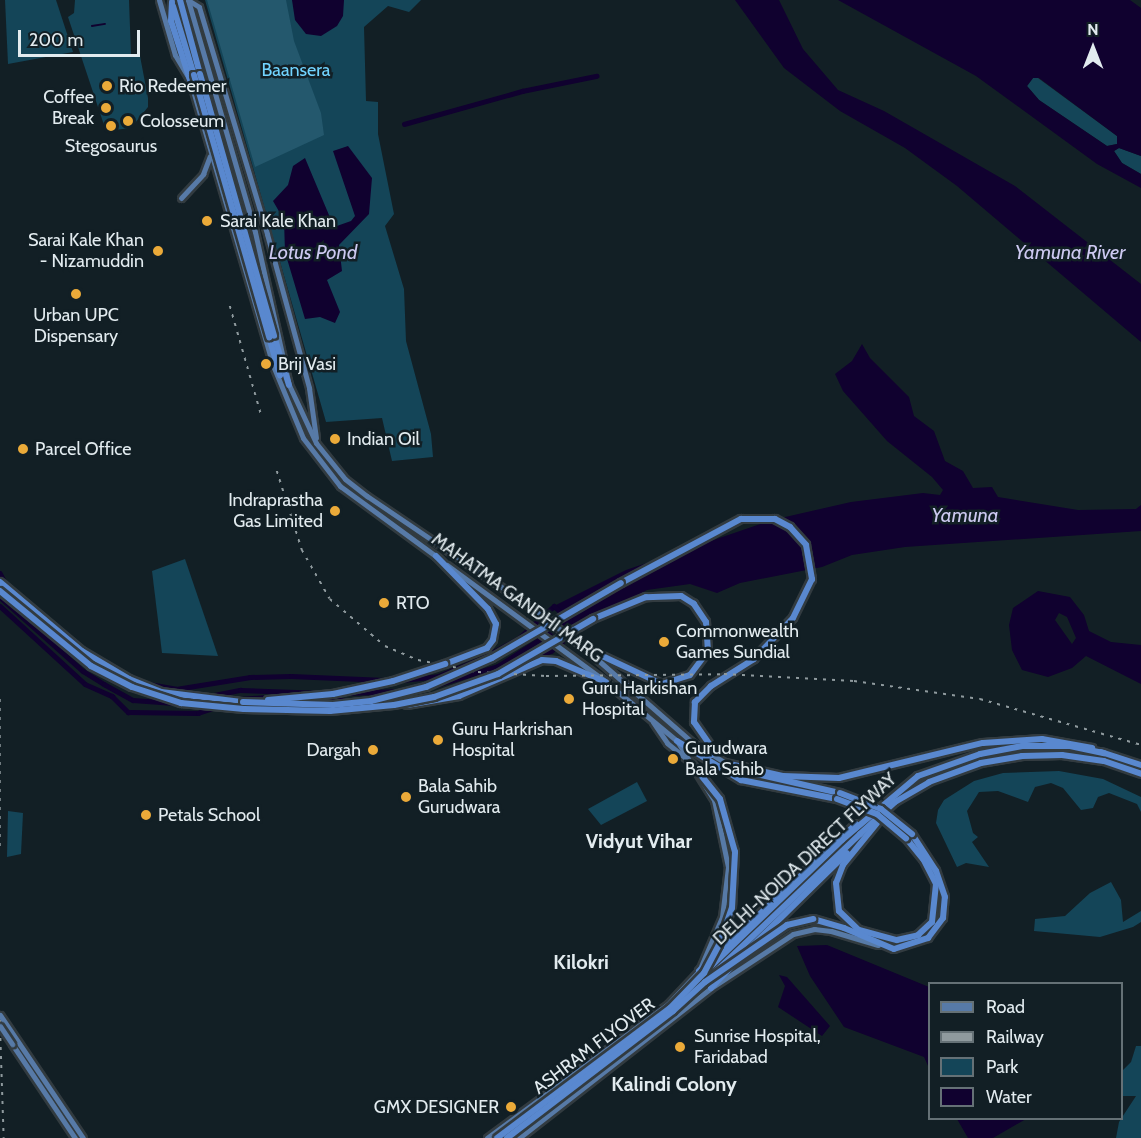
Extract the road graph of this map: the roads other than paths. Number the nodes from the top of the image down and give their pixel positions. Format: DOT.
graph roads {
  1 [pos="159,0"];
  2 [pos="180,0"];
  3 [pos="188,0"];
  4 [pos="172,1"];
  5 [pos="188,43"];
  6 [pos="190,80"];
  7 [pos="226,124"];
  8 [pos="204,130"];
  9 [pos="210,150"];
  10 [pos="180,198"];
  11 [pos="255,232"];
  12 [pos="234,238"];
  13 [pos="272,336"];
  14 [pos="280,375"];
  15 [pos="289,385"];
  16 [pos="316,443"];
  17 [pos="436,556"];
  18 [pos="0,582"];
  19 [pos="0,591"];
  20 [pos="581,645"];
  21 [pos="606,682"];
  22 [pos="243,702"];
  23 [pos="394,705"];
  24 [pos="651,719"];
  25 [pos="677,741"];
  26 [pos="1104,753"];
  27 [pos="711,755"];
  28 [pos="725,763"];
  29 [pos="692,764"];
  30 [pos="1141,765"];
  31 [pos="1141,774"];
  32 [pos="839,796"];
  33 [pos="895,802"];
  34 [pos="867,817"];
  35 [pos="869,832"];
  36 [pos="909,836"];
  37 [pos="882,946"];
  38 [pos="702,972"];
  39 [pos="705,982"];
  40 [pos="711,988"];
  41 [pos="0,1015"];
  42 [pos="0,1026"];
  43 [pos="593,1059"];
  44 [pos="603,1072"];
  45 [pos="528,1131"];
  46 [pos="75,1138"];
  47 [pos="83,1138"];
  48 [pos="487,1138"];
  49 [pos="497,1138"];
  50 [pos="507,1138"];
  51 [pos="519,1138"];
  52 [pos="531,1138"];
  1 -- 6 [label="main road, MAHATMA GANDHI MARG"];
  2 -- 5 [label="highway"];
  3 -- 7 [label="main road, MAHATMA GANDHI MARG"];
  3 -- 16 [label="main road"];
  4 -- 5 [label="highway"];
  4 -- 6 [label="highway"];
  5 -- 13 [label="highway, bridge"];
  6 -- 8 [label="main road, MAHATMA GANDHI MARG"];
  7 -- 8 [label="main road"];
  7 -- 11 [label="main road, MAHATMA GANDHI MARG"];
  8 -- 9 [label="main road, MAHATMA GANDHI MARG"];
  9 -- 10 [label="main road"];
  9 -- 12 [label="main road, MAHATMA GANDHI MARG"];
  11 -- 12 [label="main road"];
  11 -- 15 [label="main road, MAHATMA GANDHI MARG"];
  12 -- 14 [label="main road, MAHATMA GANDHI MARG"];
  13 -- 14 [label="highway"];
  13 -- 15 [label="highway"];
  14 -- 17 [label="main road, MAHATMA GANDHI MARG"];
  15 -- 16 [label="main road, MAHATMA GANDHI MARG"];
  16 -- 20 [label="main road, MAHATMA GANDHI MARG, bridge"];
  17 -- 21 [label="main road, MAHATMA GANDHI MARG, bridge"];
  17 -- 22 [label="highway, bridge"];
  18 -- 22 [label="highway"];
  19 -- 23 [label="highway, bridge"];
  20 -- 23 [label="highway, bridge"];
  20 -- 27 [label="main road, MAHATMA GANDHI MARG"];
  21 -- 23 [label="highway, bridge"];
  21 -- 24 [label="main road, MAHATMA GANDHI MARG"];
  22 -- 27 [label="highway, bridge"];
  24 -- 25 [label="main road, MAHATMA GANDHI MARG"];
  24 -- 29 [label="main road"];
  25 -- 29 [label="main road, MAHATMA GANDHI MARG"];
  25 -- 32 [label="highway"];
  26 -- 28 [label="highway"];
  26 -- 30 [label="highway"];
  26 -- 34 [label="highway, DELHI-NOIDA DIRECT FLYWAY"];
  27 -- 28 [label="main road, MAHATMA GANDHI MARG"];
  28 -- 32 [label="highway"];
  29 -- 38 [label="highway, bridge"];
  31 -- 33 [label="highway"];
  32 -- 36 [label="highway, bridge"];
  33 -- 35 [label="highway"];
  33 -- 39 [label="highway, DELHI-NOIDA DIRECT FLYWAY, bridge"];
  34 -- 38 [label="highway, DELHI-NOIDA DIRECT FLYWAY"];
  34 -- 38 [label="highway"];
  35 -- 36 [label="highway"];
  35 -- 40 [label="highway"];
  36 -- 37 [label="highway"];
  37 -- 39 [label="highway, bridge"];
  37 -- 40 [label="main road"];
  38 -- 43 [label="main road"];
  38 -- 49 [label="highway, ASHRAM FLYOVER, bridge"];
  39 -- 50 [label="highway, ASHRAM FLYOVER, bridge"];
  40 -- 44 [label="main road"];
  41 -- 47 [label="main road"];
  42 -- 46 [label="main road, bridge"];
  43 -- 44 [label="main road"];
  43 -- 48 [label="main road"];
  44 -- 45 [label="main road"];
  45 -- 51 [label="main road"];
  45 -- 52 [label="main road"];
}
